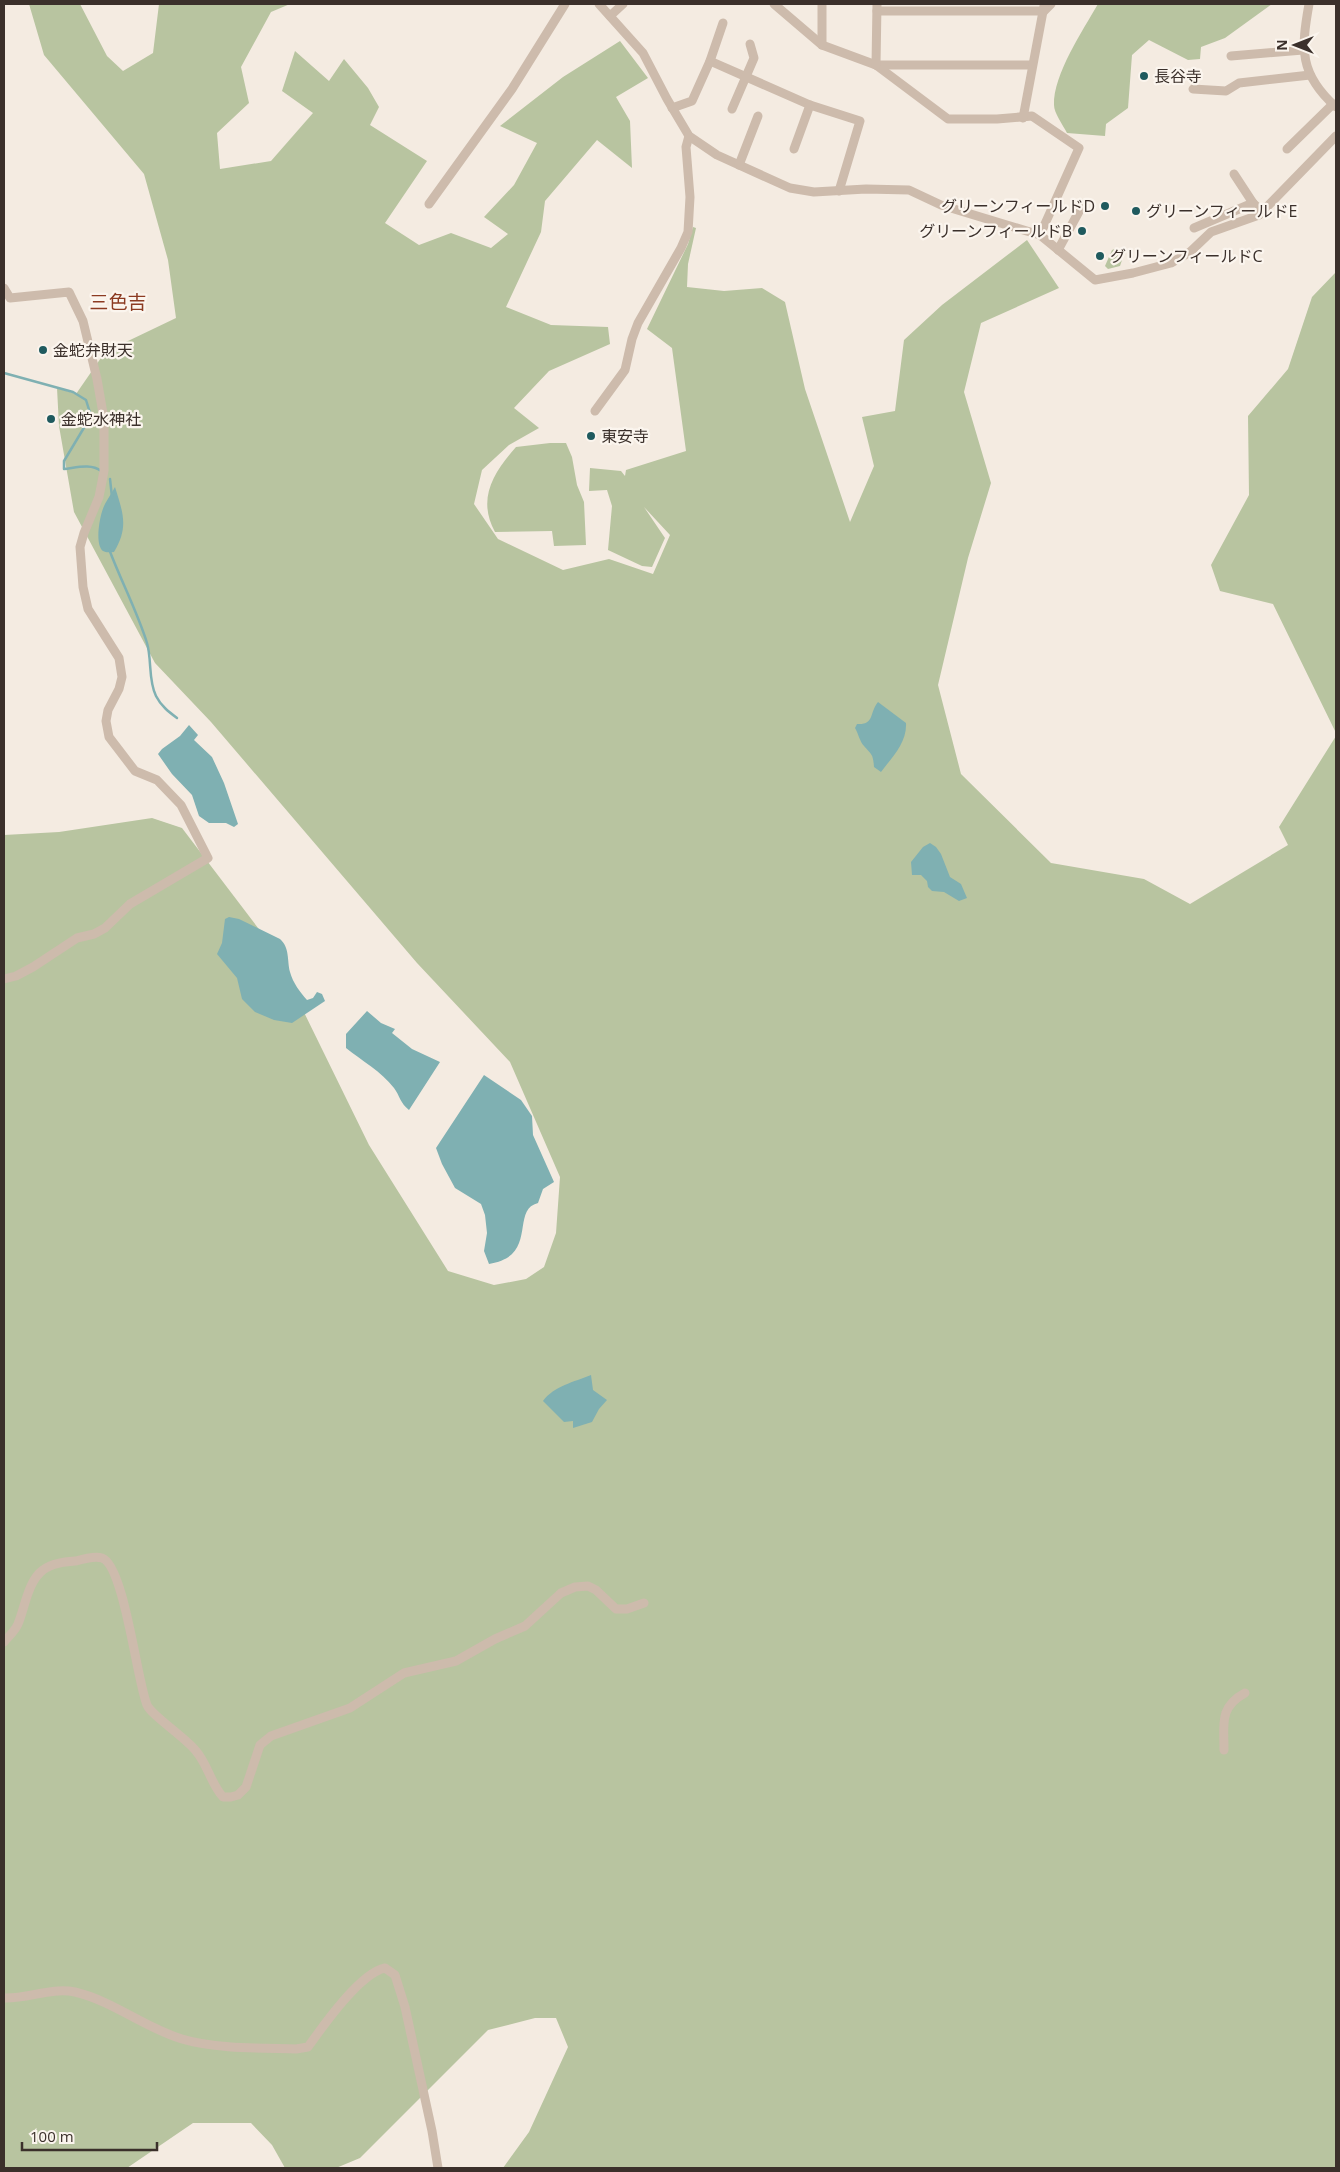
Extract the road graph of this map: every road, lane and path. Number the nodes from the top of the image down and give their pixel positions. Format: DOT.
graph roads {
  1 [pos="565,4"];
  2 [pos="599,4"];
  3 [pos="623,4"];
  4 [pos="774,4"];
  5 [pos="822,4"];
  6 [pos="1309,4"];
  7 [pos="1046,6"];
  8 [pos="877,7"];
  9 [pos="610,16"];
  10 [pos="723,23"];
  11 [pos="750,44"];
  12 [pos="822,45"];
  13 [pos="1303,50"];
  14 [pos="1231,56"];
  15 [pos="710,61"];
  16 [pos="876,64"];
  17 [pos="1032,65"];
  18 [pos="1310,75"];
  19 [pos="746,77"];
  20 [pos="1193,90"];
  21 [pos="810,105"];
  22 [pos="1335,106"];
  23 [pos="672,108"];
  24 [pos="732,109"];
  25 [pos="758,116"];
  26 [pos="1023,118"];
  27 [pos="689,136"];
  28 [pos="1336,136"];
  29 [pos="794,149"];
  30 [pos="1287,149"];
  31 [pos="739,165"];
  32 [pos="1234,174"];
  33 [pos="839,191"];
  34 [pos="1253,203"];
  35 [pos="429,204"];
  36 [pos="1082,206"];
  37 [pos="1262,212"];
  38 [pos="1194,228"];
  39 [pos="1040,236"];
  40 [pos="1058,250"];
  41 [pos="4,288"];
  42 [pos="595,411"];
  43 [pos="4,979"];
  44 [pos="644,1603"];
  45 [pos="4,1642"];
  46 [pos="1245,1693"];
  47 [pos="1224,1750"];
  48 [pos="4,1998"];
  49 [pos="438,2168"];
  1 -- 35 [label="street"];
  2 -- 9 [label="street"];
  3 -- 9 [label="street"];
  4 -- 12 [label="street"];
  5 -- 12 [label="street"];
  6 -- 13 [label="street"];
  7 -- 8 [label="street"];
  7 -- 17 [label="street"];
  8 -- 16 [label="street"];
  9 -- 23 [label="street"];
  10 -- 15 [label="street"];
  11 -- 19 [label="street"];
  12 -- 16 [label="street"];
  13 -- 14 [label="street"];
  13 -- 18 [label="street"];
  15 -- 19 [label="street"];
  15 -- 23 [label="street"];
  16 -- 17 [label="street"];
  16 -- 26 [label="street"];
  17 -- 26 [label="street"];
  18 -- 20 [label="street"];
  18 -- 22 [label="street"];
  19 -- 21 [label="street"];
  19 -- 24 [label="street"];
  21 -- 29 [label="street"];
  21 -- 33 [label="street"];
  22 -- 30 [label="street"];
  23 -- 27 [label="street"];
  25 -- 31 [label="street"];
  26 -- 39 [label="street"];
  27 -- 31 [label="street"];
  27 -- 42 [label="street"];
  28 -- 37 [label="street"];
  31 -- 33 [label="street"];
  32 -- 34 [label="street"];
  33 -- 39 [label="street"];
  34 -- 37 [label="street"];
  34 -- 38 [label="street"];
  36 -- 40 [label="street"];
  37 -- 40 [label="street"];
  39 -- 40 [label="street"];
  41 -- 43 [label="street"];
  44 -- 45 [label="street"];
  46 -- 47 [label="street"];
  48 -- 49 [label="street"];
}
